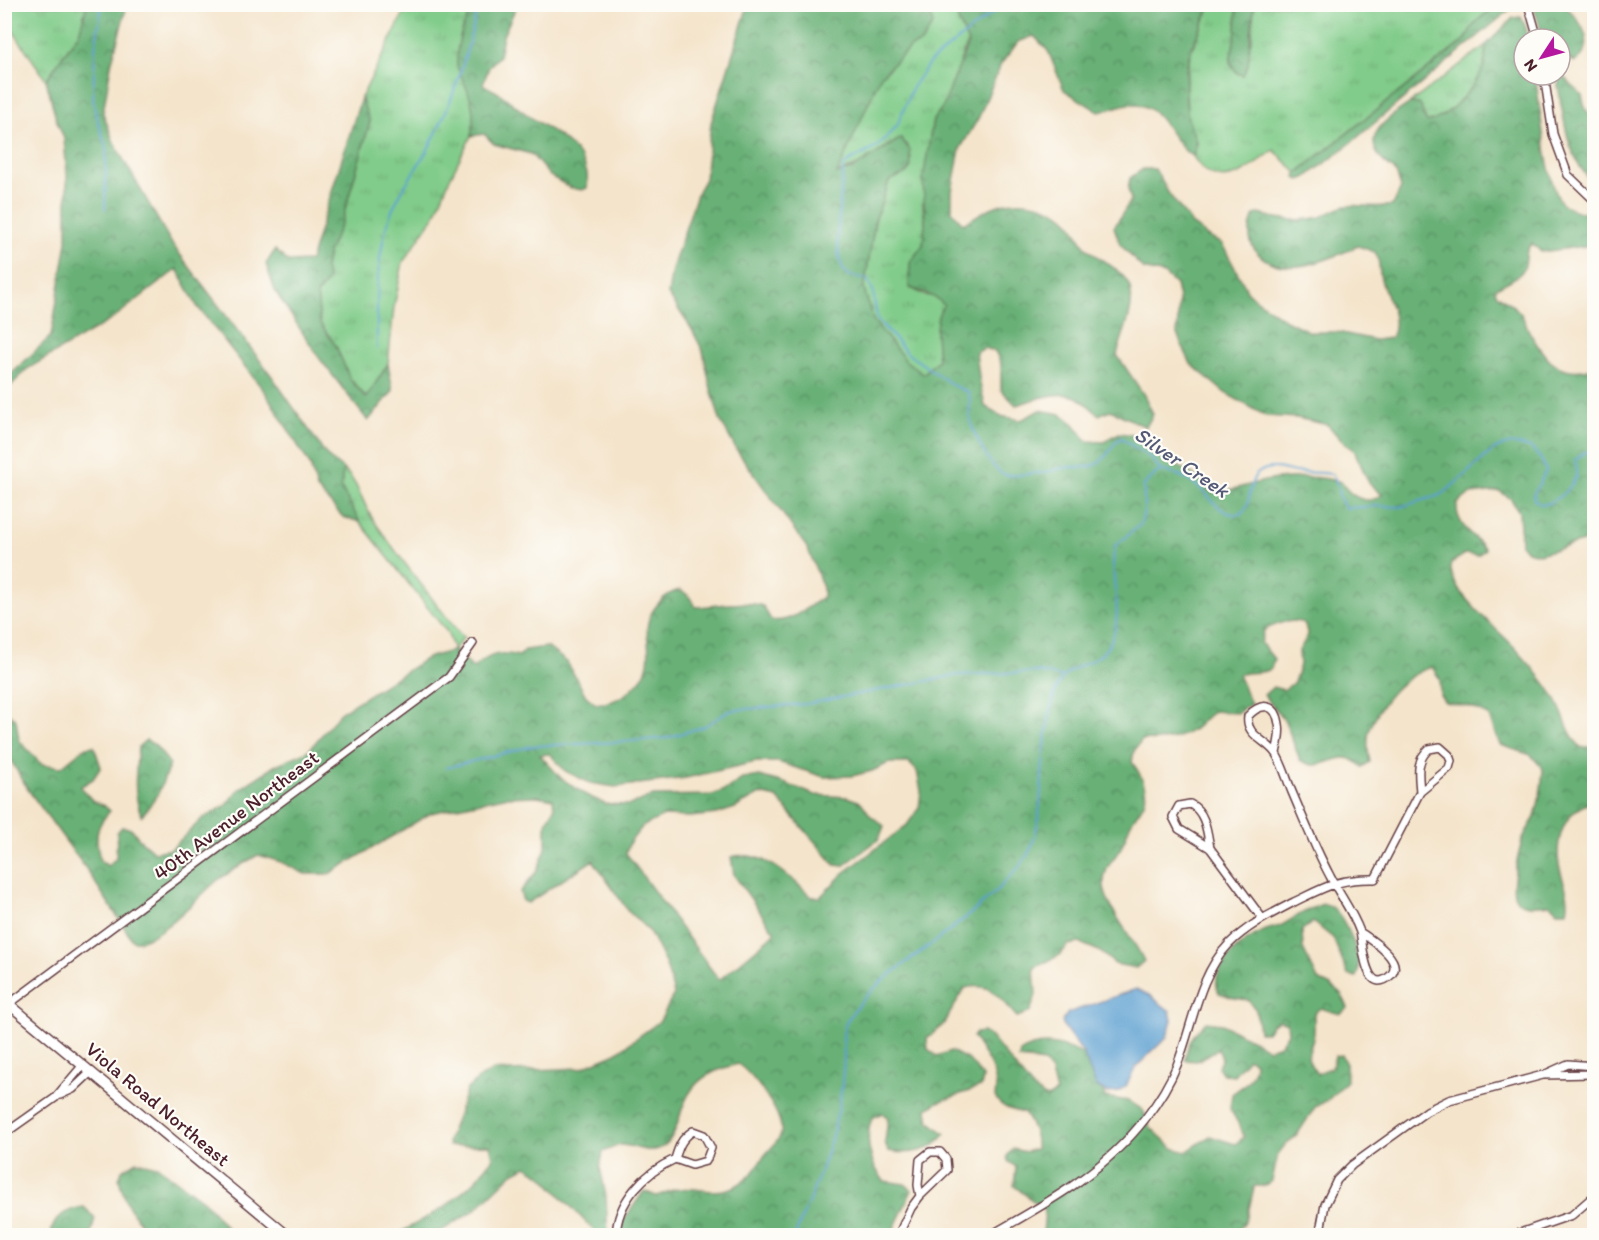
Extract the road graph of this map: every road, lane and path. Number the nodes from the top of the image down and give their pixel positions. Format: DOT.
graph roads {
  1 [pos="1528,4"];
  2 [pos="1535,27"];
  3 [pos="1546,87"];
  4 [pos="1594,200"];
  5 [pos="473,643"];
  6 [pos="1276,753"];
  7 [pos="1420,792"];
  8 [pos="1210,848"];
  9 [pos="1333,883"];
  10 [pos="1262,918"];
  11 [pos="1360,932"];
  12 [pos="7,1002"];
  13 [pos="83,1065"];
  14 [pos="1594,1066"];
  15 [pos="91,1072"];
  16 [pos="1594,1074"];
  17 [pos="1543,1075"];
  18 [pos="55,1098"];
  19 [pos="4,1134"];
  20 [pos="675,1160"];
  21 [pos="920,1196"];
  22 [pos="1594,1196"];
  23 [pos="288,1236"];
  24 [pos="616,1236"];
  25 [pos="898,1236"];
  26 [pos="989,1236"];
  27 [pos="1319,1236"];
  28 [pos="1511,1236"];
  1 -- 2 [label="street"];
  3 -- 4 [label="street"];
  5 -- 12 [label="street, 40th Avenue Northeast"];
  6 -- 6 [label="street"];
  6 -- 9 [label="street"];
  7 -- 7 [label="street"];
  7 -- 9 [label="street"];
  8 -- 8 [label="street"];
  8 -- 10 [label="street"];
  9 -- 10 [label="street"];
  9 -- 11 [label="street"];
  10 -- 26 [label="street"];
  11 -- 11 [label="street"];
  12 -- 13 [label="main road, Viola Road Northeast"];
  13 -- 15 [label="main road, Viola Road Northeast"];
  13 -- 18 [label="street"];
  14 -- 17 [label="street"];
  15 -- 18 [label="street"];
  15 -- 23 [label="main road, Viola Road Northeast"];
  16 -- 17 [label="street"];
  17 -- 27 [label="street"];
  18 -- 19 [label="street"];
  20 -- 20 [label="street"];
  20 -- 24 [label="street"];
  21 -- 21 [label="street"];
  21 -- 25 [label="street"];
  22 -- 28 [label="street"];
}
